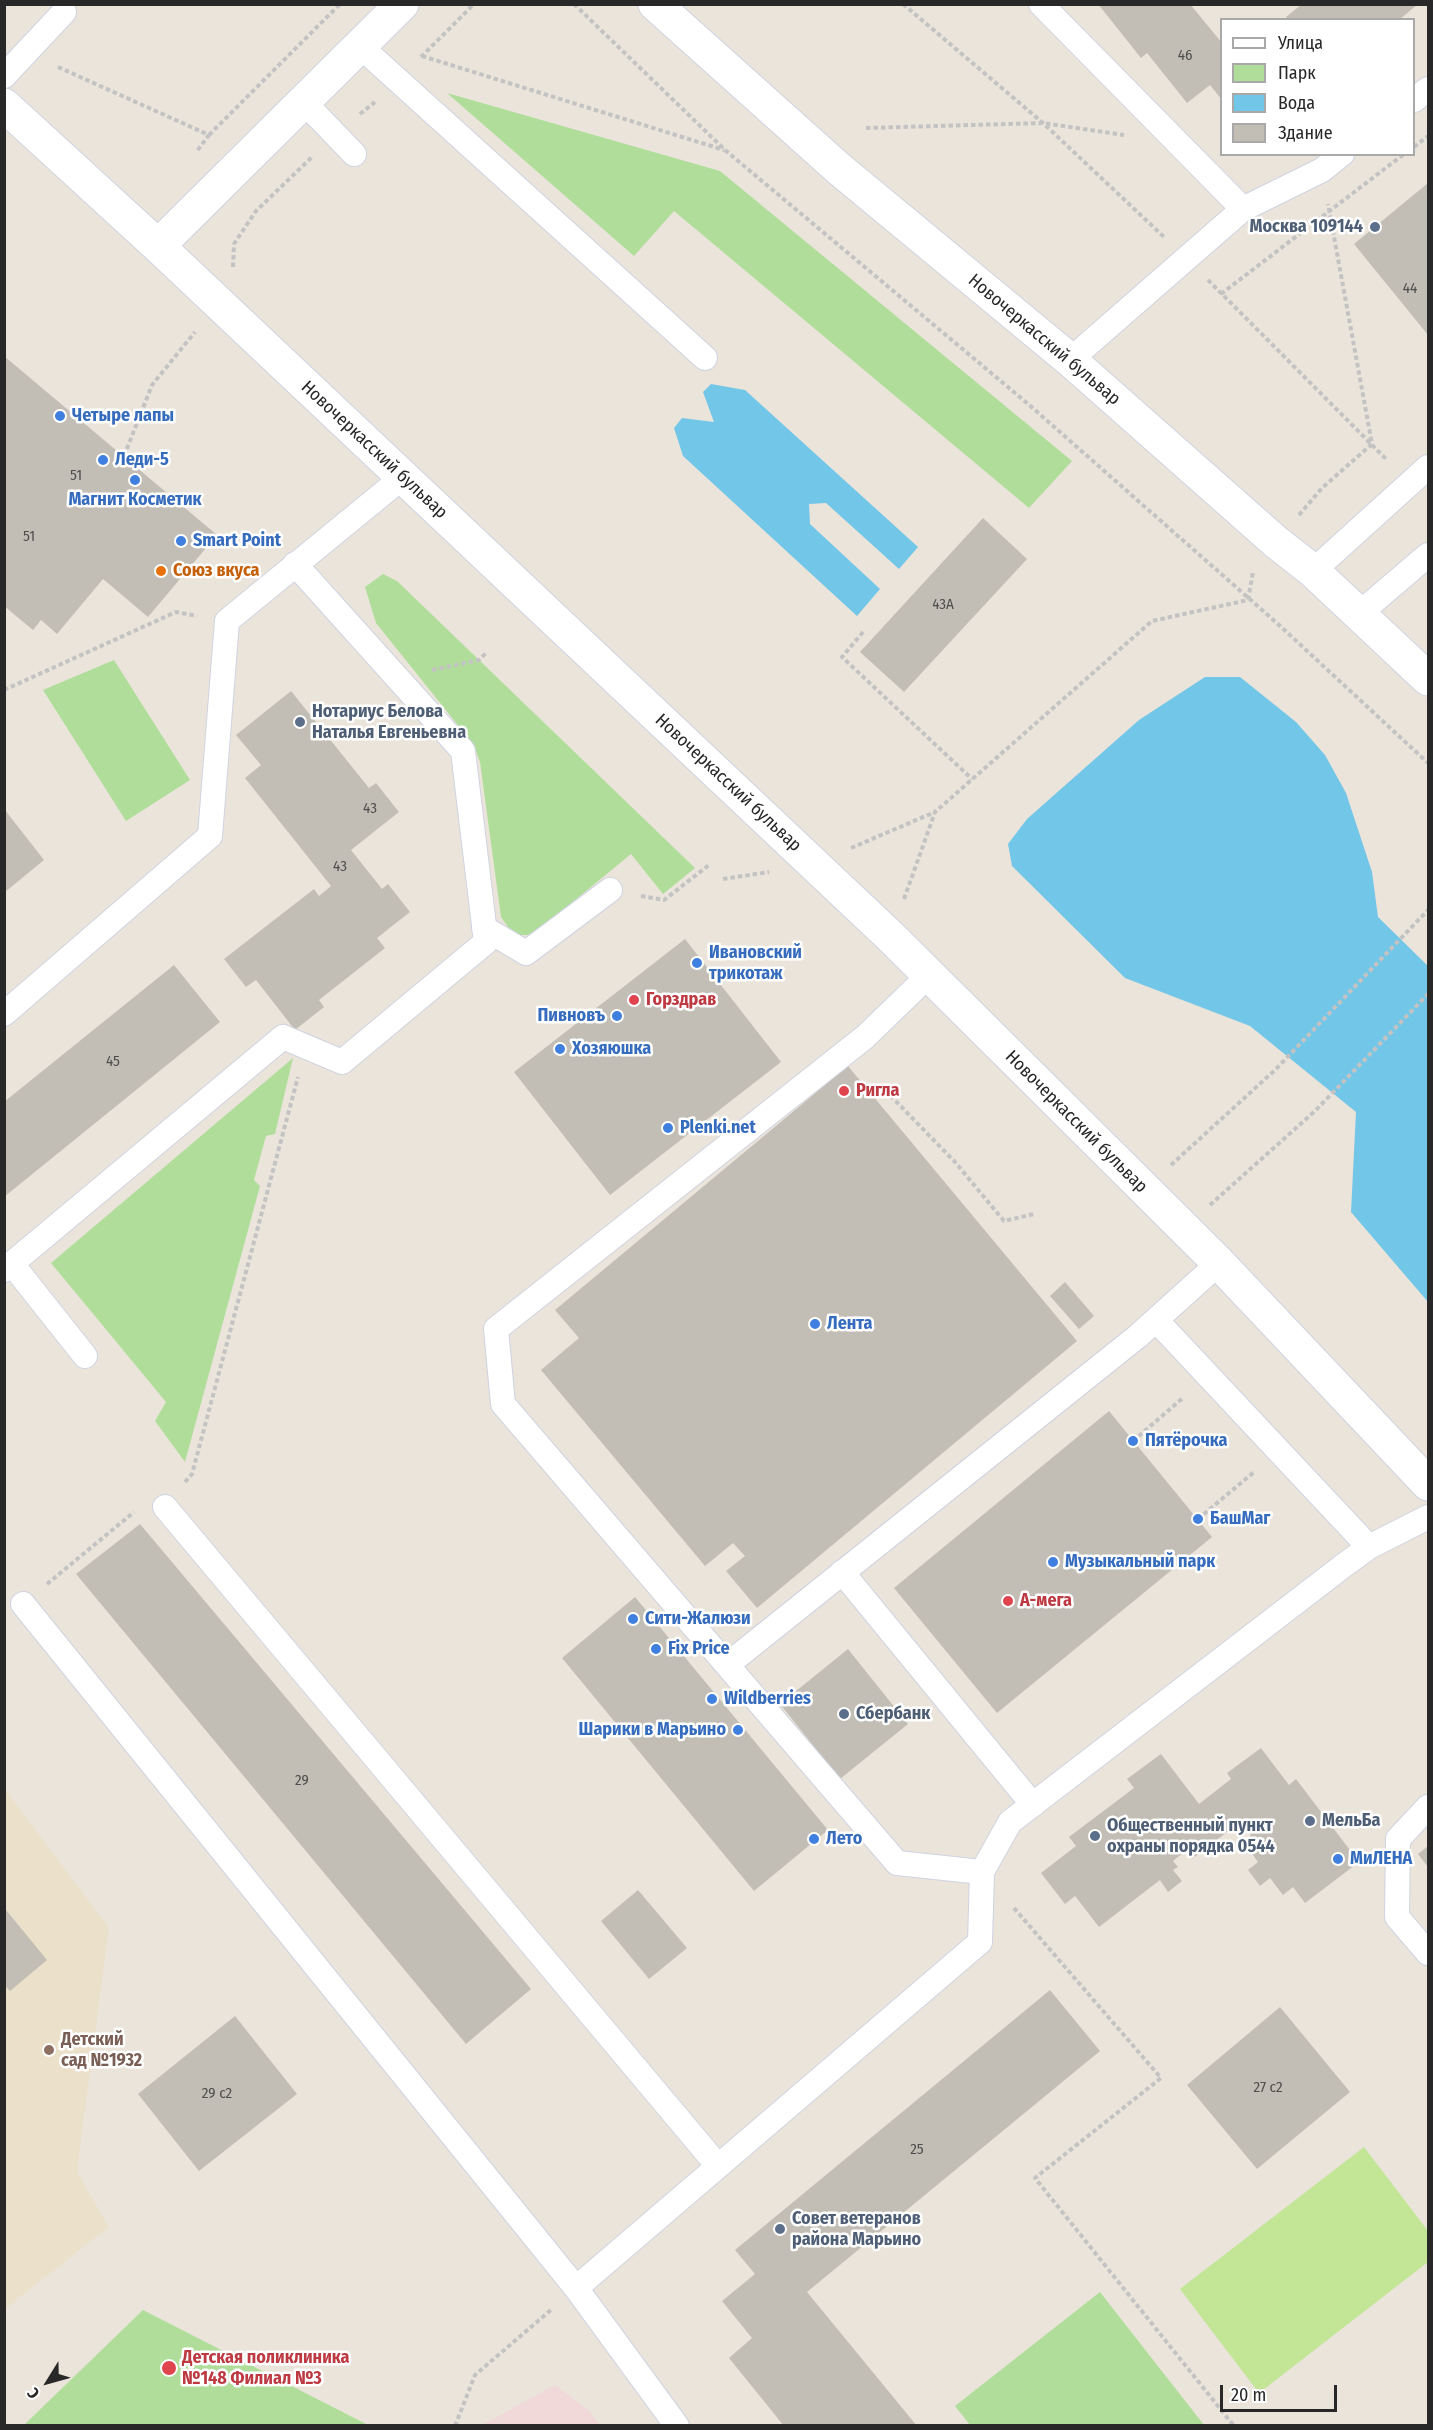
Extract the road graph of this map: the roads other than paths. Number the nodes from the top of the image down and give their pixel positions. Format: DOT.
graph roads {
  1 [pos="402,4"];
  2 [pos="655,4"];
  3 [pos="1041,4"];
  4 [pos="64,12"];
  5 [pos="360,46"];
  6 [pos="4,76"];
  7 [pos="1428,89"];
  8 [pos="1415,99"];
  9 [pos="303,101"];
  10 [pos="4,105"];
  11 [pos="354,154"];
  12 [pos="1340,156"];
  13 [pos="1243,209"];
  14 [pos="158,246"];
  15 [pos="705,358"];
  16 [pos="1070,360"];
  17 [pos="1428,467"];
  18 [pos="404,477"];
  19 [pos="1428,555"];
  20 [pos="295,564"];
  21 [pos="1313,571"];
  22 [pos="1360,614"];
  23 [pos="1428,679"];
  24 [pos="610,890"];
  25 [pos="484,928"];
  26 [pos="928,976"];
  27 [pos="4,1014"];
  28 [pos="1219,1263"];
  29 [pos="8,1267"];
  30 [pos="1156,1320"];
  31 [pos="85,1356"];
  32 [pos="1428,1484"];
  33 [pos="165,1507"];
  34 [pos="1428,1517"];
  35 [pos="1369,1547"];
  36 [pos="842,1572"];
  37 [pos="23,1604"];
  38 [pos="727,1665"];
  39 [pos="1033,1805"];
  40 [pos="1428,1807"];
  41 [pos="982,1872"];
  42 [pos="1428,1953"];
  43 [pos="718,2166"];
  44 [pos="576,2288"];
  45 [pos="677,2426"];
  1 -- 5 [label="street"];
  2 -- 16 [label="street, Новочеркасский бульвар"];
  3 -- 13 [label="lane"];
  4 -- 6 [label="lane"];
  5 -- 9 [label="street"];
  5 -- 15 [label="lane"];
  7 -- 8 [label="lane"];
  9 -- 11 [label="lane"];
  9 -- 14 [label="street"];
  10 -- 14 [label="street, Новочеркасский бульвар"];
  12 -- 13 [label="lane"];
  13 -- 16 [label="lane"];
  14 -- 18 [label="street, Новочеркасский бульвар"];
  16 -- 21 [label="street, Новочеркасский бульвар"];
  17 -- 21 [label="lane"];
  18 -- 20 [label="lane"];
  18 -- 26 [label="street, Новочеркасский бульвар"];
  19 -- 22 [label="lane"];
  20 -- 25 [label="lane"];
  20 -- 27 [label="lane"];
  21 -- 22 [label="street, Новочеркасский бульвар"];
  22 -- 23 [label="street, Новочеркасский бульвар"];
  24 -- 25 [label="lane"];
  25 -- 29 [label="lane"];
  26 -- 28 [label="street, Новочеркасский бульвар"];
  26 -- 38 [label="lane"];
  28 -- 30 [label="lane"];
  28 -- 32 [label="street, Новочеркасский бульвар"];
  29 -- 31 [label="lane"];
  30 -- 35 [label="lane"];
  30 -- 36 [label="lane"];
  33 -- 43 [label="lane"];
  34 -- 35 [label="lane"];
  35 -- 39 [label="lane"];
  36 -- 38 [label="lane"];
  36 -- 39 [label="lane"];
  37 -- 44 [label="lane"];
  38 -- 41 [label="lane"];
  39 -- 41 [label="lane"];
  40 -- 42 [label="lane"];
  41 -- 43 [label="lane"];
  43 -- 44 [label="lane"];
  44 -- 45 [label="lane"];
}
